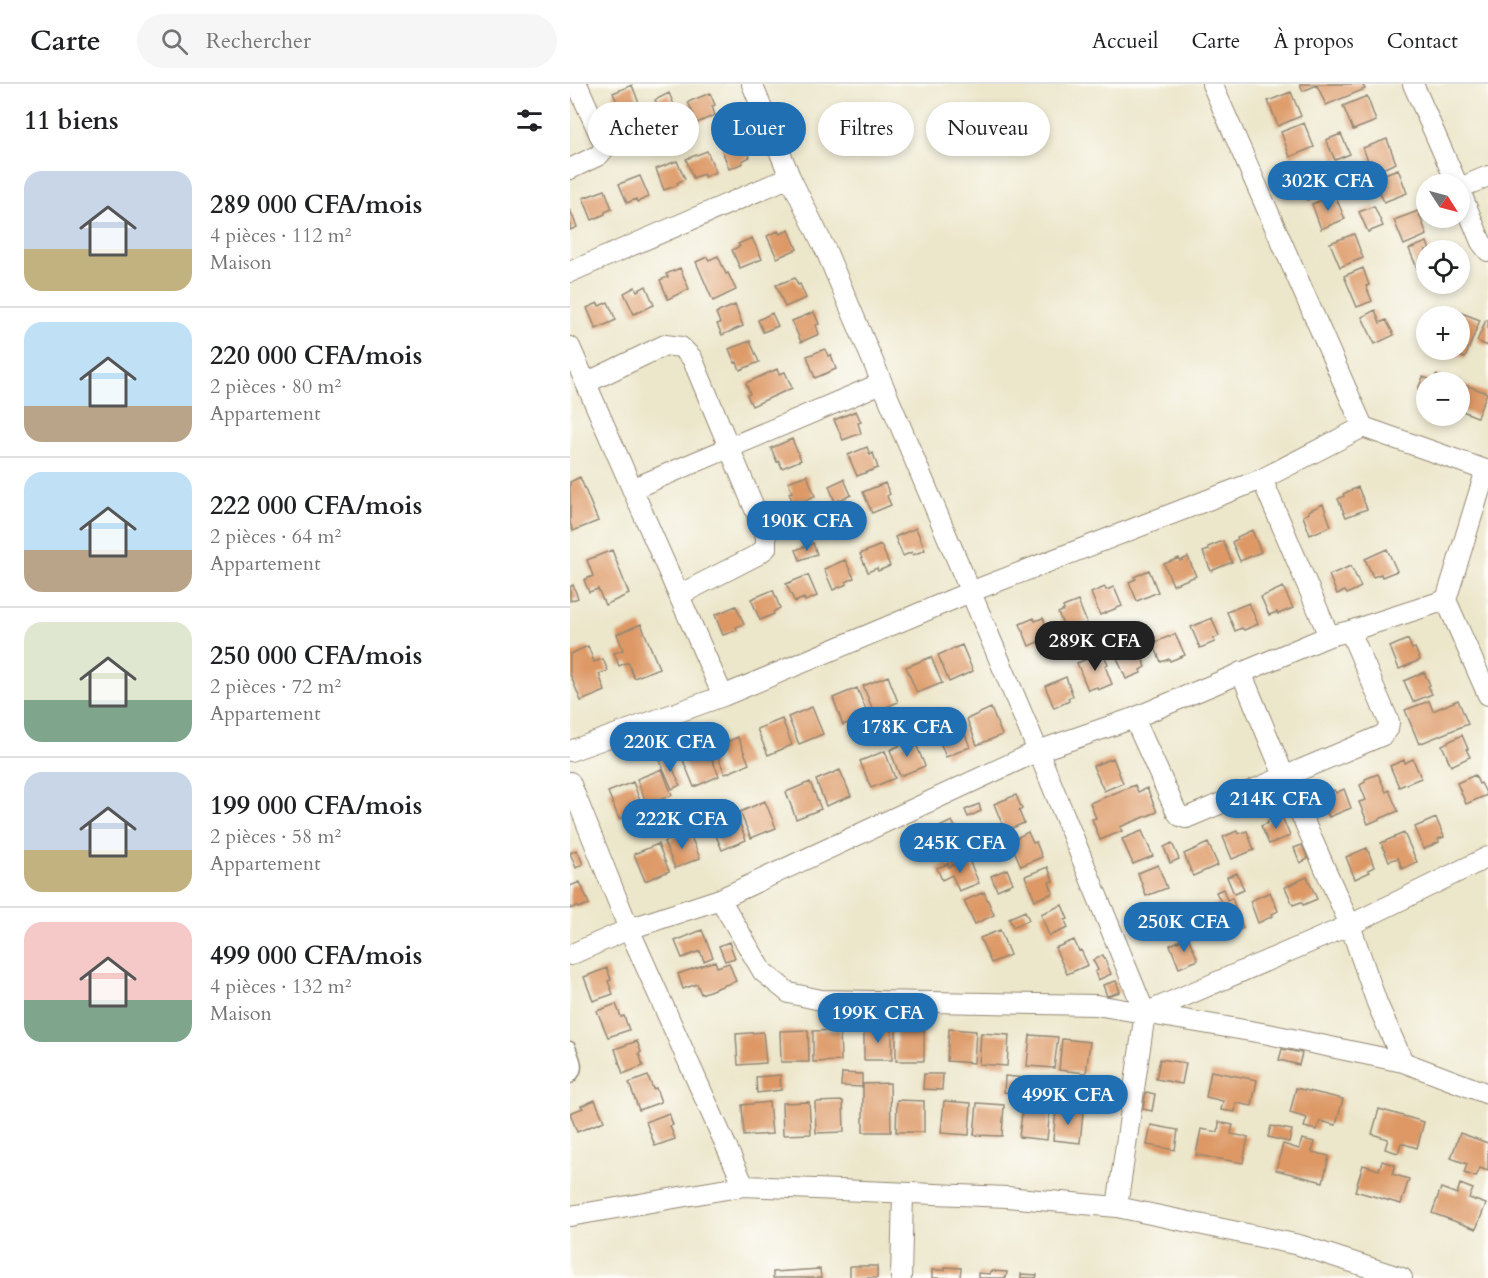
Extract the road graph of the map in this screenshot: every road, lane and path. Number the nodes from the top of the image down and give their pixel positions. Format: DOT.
graph roads {
  1 [pos="577,84"];
  2 [pos="752,84"];
  3 [pos="1212,84"];
  4 [pos="1413,84"];
  5 [pos="570,169"];
  6 [pos="1453,174"];
  7 [pos="1488,176"];
  8 [pos="789,177"];
  9 [pos="1470,183"];
  10 [pos="1470,215"];
  11 [pos="1488,251"];
  12 [pos="570,272"];
  13 [pos="570,348"];
  14 [pos="586,383"];
  15 [pos="882,383"];
  16 [pos="1363,427"];
  17 [pos="730,447"];
  18 [pos="1487,470"];
  19 [pos="1262,479"];
  20 [pos="632,489"];
  21 [pos="970,592"];
  22 [pos="679,595"];
  23 [pos="1446,600"];
  24 [pos="1350,631"];
  25 [pos="1329,636"];
  26 [pos="1241,672"];
  27 [pos="1488,695"];
  28 [pos="723,696"];
  29 [pos="1134,718"];
  30 [pos="570,751"];
  31 [pos="1038,751"];
  32 [pos="1284,776"];
  33 [pos="570,782"];
  34 [pos="1488,857"];
  35 [pos="720,899"];
  36 [pos="1350,925"];
  37 [pos="629,929"];
  38 [pos="570,955"];
  39 [pos="1144,1013"];
  40 [pos="570,1047"];
  41 [pos="1403,1062"];
  42 [pos="570,1078"];
  43 [pos="1488,1094"];
  44 [pos="744,1186"];
  45 [pos="903,1193"];
  46 [pos="1117,1207"];
  47 [pos="570,1216"];
  48 [pos="901,1278"];
  49 [pos="1402,1278"];
  1 -- 5 [label="street"];
  2 -- 8 [label="street"];
  3 -- 16 [label="street"];
  4 -- 6 [label="street"];
  7 -- 9 [label="street"];
  8 -- 12 [label="street"];
  8 -- 15 [label="street"];
  10 -- 11 [label="street"];
  13 -- 14 [label="street"];
  14 -- 17 [label="street"];
  14 -- 20 [label="street"];
  15 -- 17 [label="street"];
  15 -- 21 [label="street"];
  16 -- 18 [label="street"];
  16 -- 19 [label="street"];
  17 -- 20 [label="street"];
  17 -- 22 [label="street"];
  18 -- 23 [label="street"];
  19 -- 21 [label="street"];
  19 -- 25 [label="street"];
  20 -- 22 [label="street"];
  21 -- 28 [label="street"];
  21 -- 31 [label="street"];
  22 -- 28 [label="street"];
  23 -- 24 [label="street"];
  23 -- 27 [label="street"];
  24 -- 25 [label="street"];
  24 -- 32 [label="street"];
  25 -- 26 [label="street"];
  26 -- 29 [label="street"];
  26 -- 32 [label="street"];
  28 -- 30 [label="street"];
  29 -- 31 [label="street"];
  29 -- 32 [label="street"];
  31 -- 35 [label="street"];
  31 -- 39 [label="street"];
  32 -- 36 [label="street"];
  33 -- 37 [label="street"];
  34 -- 36 [label="street"];
  35 -- 37 [label="street"];
  35 -- 39 [label="street"];
  36 -- 39 [label="street"];
  36 -- 41 [label="street"];
  37 -- 38 [label="street"];
  37 -- 44 [label="street"];
  39 -- 41 [label="street"];
  39 -- 46 [label="street"];
  40 -- 42 [label="lane"];
  41 -- 43 [label="street"];
  44 -- 45 [label="street"];
  44 -- 47 [label="street"];
  45 -- 46 [label="street"];
  45 -- 48 [label="street"];
  46 -- 49 [label="street"];
}
